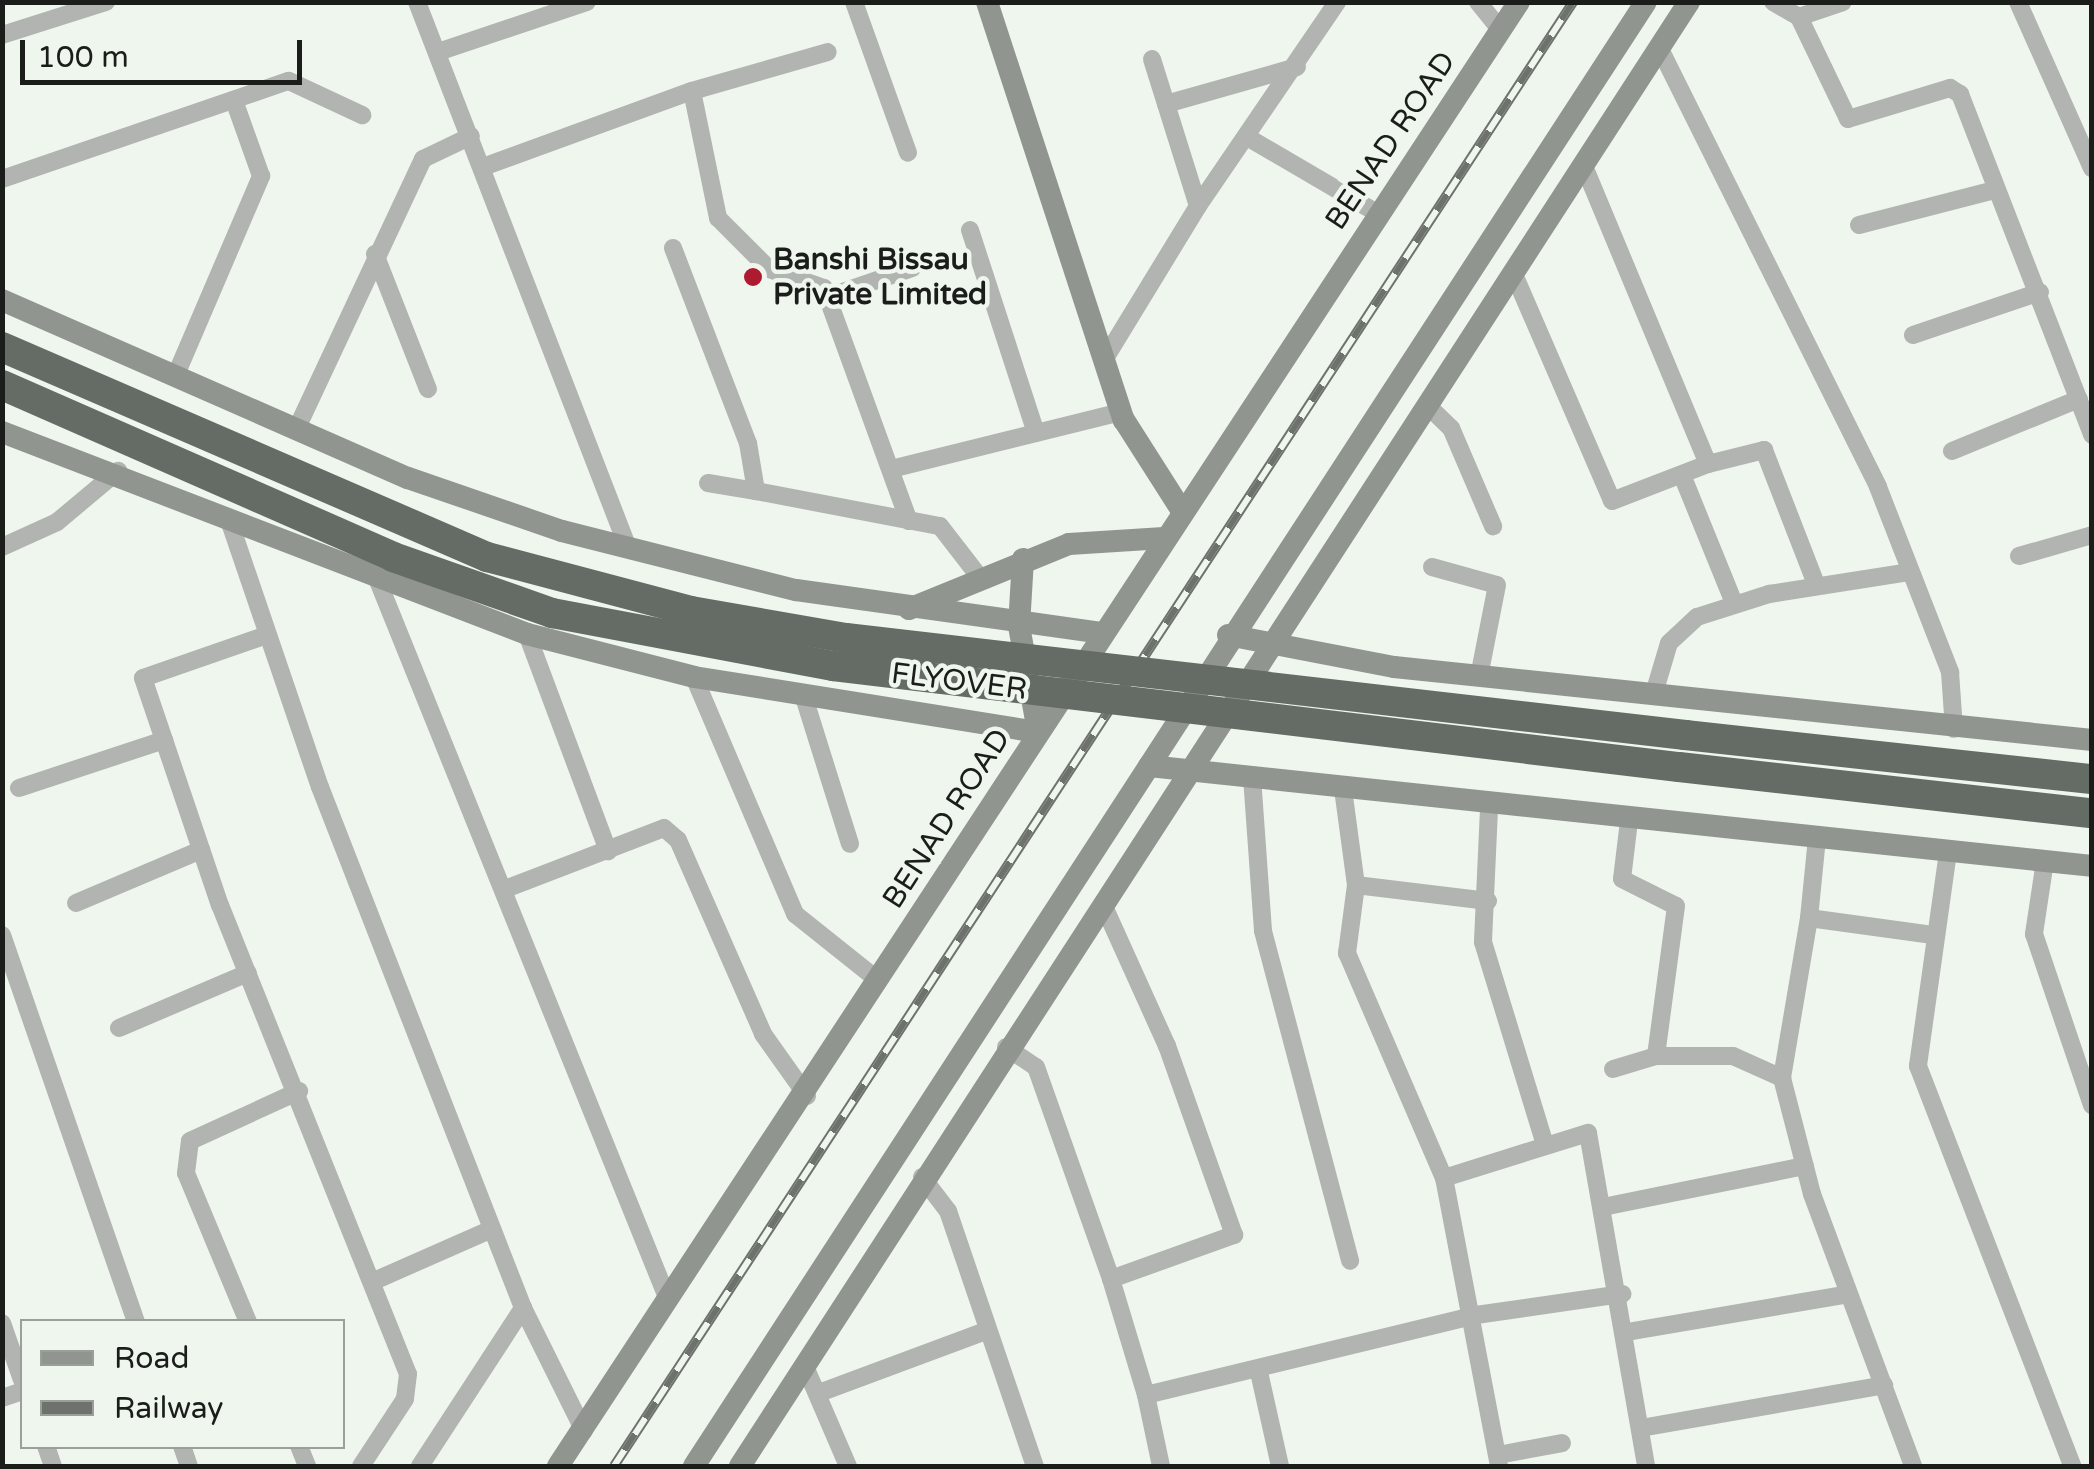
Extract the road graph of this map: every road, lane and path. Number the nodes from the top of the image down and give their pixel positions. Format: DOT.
graph roads {
  1 [pos="417,2"];
  2 [pos="587,2"];
  3 [pos="854,2"];
  4 [pos="987,2"];
  5 [pos="1337,2"];
  6 [pos="1478,2"];
  7 [pos="1518,2"];
  8 [pos="1646,2"];
  9 [pos="1689,2"];
  10 [pos="1773,2"];
  11 [pos="1843,2"];
  12 [pos="2018,2"];
  13 [pos="94,4"];
  14 [pos="1804,10"];
  15 [pos="1501,30"];
  16 [pos="2,35"];
  17 [pos="1659,47"];
  18 [pos="438,52"];
  19 [pos="828,52"];
  20 [pos="1152,59"];
  21 [pos="1297,68"];
  22 [pos="692,91"];
  23 [pos="234,100"];
  24 [pos="1166,104"];
  25 [pos="362,115"];
  26 [pos="471,136"];
  27 [pos="1248,137"];
  28 [pos="908,153"];
  29 [pos="1583,164"];
  30 [pos="483,167"];
  31 [pos="2092,168"];
  32 [pos="2,179"];
  33 [pos="1994,190"];
  34 [pos="1198,206"];
  35 [pos="1379,214"];
  36 [pos="1858,225"];
  37 [pos="970,230"];
  38 [pos="673,248"];
  39 [pos="376,254"];
  40 [pos="912,268"];
  41 [pos="1513,272"];
  42 [pos="2040,292"];
  43 [pos="828,298"];
  44 [pos="2,300"];
  45 [pos="1912,335"];
  46 [pos="2,347"];
  47 [pos="1104,360"];
  48 [pos="175,377"];
  49 [pos="2,385"];
  50 [pos="428,390"];
  51 [pos="2078,399"];
  52 [pos="1428,406"];
  53 [pos="1121,412"];
  54 [pos="296,428"];
  55 [pos="2,432"];
  56 [pos="1036,433"];
  57 [pos="2092,436"];
  58 [pos="1952,451"];
  59 [pos="1708,464"];
  60 [pos="891,469"];
  61 [pos="118,472"];
  62 [pos="1682,476"];
  63 [pos="708,483"];
  64 [pos="756,491"];
  65 [pos="1182,511"];
  66 [pos="228,520"];
  67 [pos="909,521"];
  68 [pos="1494,526"];
  69 [pos="2092,535"];
  70 [pos="1164,538"];
  71 [pos="2,547"];
  72 [pos="628,548"];
  73 [pos="2019,556"];
  74 [pos="1023,559"];
  75 [pos="1432,566"];
  76 [pos="1910,572"];
  77 [pos="980,579"];
  78 [pos="378,582"];
  79 [pos="1816,584"];
  80 [pos="1734,602"];
  81 [pos="909,609"];
  82 [pos="1019,626"];
  83 [pos="527,634"];
  84 [pos="1101,634"];
  85 [pos="1228,635"];
  86 [pos="264,636"];
  87 [pos="1270,646"];
  88 [pos="1480,672"];
  89 [pos="694,676"];
  90 [pos="1655,690"];
  91 [pos="804,694"];
  92 [pos="1954,729"];
  93 [pos="1038,732"];
  94 [pos="164,740"];
  95 [pos="2092,740"];
  96 [pos="1149,766"];
  97 [pos="1198,770"];
  98 [pos="1252,776"];
  99 [pos="2092,779"];
  100 [pos="19,788"];
  101 [pos="1343,789"];
  102 [pos="1489,808"];
  103 [pos="2092,813"];
  104 [pos="1629,821"];
  105 [pos="1817,838"];
  106 [pos="850,844"];
  107 [pos="201,850"];
  108 [pos="608,851"];
  109 [pos="1948,852"];
  110 [pos="2044,861"];
  111 [pos="2092,866"];
  112 [pos="1356,885"];
  113 [pos="505,890"];
  114 [pos="1488,901"];
  115 [pos="76,903"];
  116 [pos="1105,909"];
  117 [pos="1810,918"];
  118 [pos="2,935"];
  119 [pos="1933,935"];
  120 [pos="248,972"];
  121 [pos="880,980"];
  122 [pos="119,1028"];
  123 [pos="1006,1047"];
  124 [pos="1656,1056"];
  125 [pos="1612,1069"];
  126 [pos="1782,1078"];
  127 [pos="299,1091"];
  128 [pos="806,1096"];
  129 [pos="2092,1105"];
  130 [pos="1544,1141"];
  131 [pos="1804,1166"];
  132 [pos="922,1178"];
  133 [pos="1444,1178"];
  134 [pos="1603,1207"];
  135 [pos="492,1230"];
  136 [pos="1350,1261"];
  137 [pos="1111,1279"];
  138 [pos="374,1281"];
  139 [pos="1622,1294"];
  140 [pos="1848,1294"];
  141 [pos="668,1300"];
  142 [pos="523,1308"];
  143 [pos="1476,1315"];
  144 [pos="135,1319"];
  145 [pos="247,1319"];
  146 [pos="2,1323"];
  147 [pos="988,1330"];
  148 [pos="1628,1332"];
  149 [pos="804,1364"];
  150 [pos="1260,1372"];
  151 [pos="20,1374"];
  152 [pos="1884,1385"];
  153 [pos="819,1392"];
  154 [pos="1146,1395"];
  155 [pos="1641,1428"];
  156 [pos="584,1431"];
  157 [pos="1562,1443"];
  158 [pos="1498,1461"];
  159 [pos="361,1466"];
  160 [pos="420,1466"];
  161 [pos="558,1466"];
  162 [pos="694,1466"];
  163 [pos="740,1466"];
  164 [pos="848,1466"];
  165 [pos="1035,1466"];
  166 [pos="1161,1466"];
  167 [pos="1280,1466"];
  168 [pos="1646,1466"];
  169 [pos="1913,1466"];
  170 [pos="2072,1466"];
  1 -- 18 [label="street"];
  2 -- 18 [label="street"];
  3 -- 28 [label="street"];
  4 -- 47 [label="main road"];
  5 -- 21 [label="street"];
  6 -- 15 [label="street"];
  7 -- 15 [label="main road, BENAD ROAD"];
  8 -- 85 [label="main road"];
  9 -- 17 [label="main road"];
  10 -- 14 [label="street"];
  11 -- 14 [label="street"];
  12 -- 31 [label="street"];
  13 -- 16 [label="street"];
  14 -- 33 [label="street"];
  15 -- 35 [label="main road, BENAD ROAD"];
  17 -- 29 [label="main road"];
  17 -- 76 [label="street"];
  18 -- 26 [label="street"];
  19 -- 22 [label="street"];
  20 -- 24 [label="street"];
  21 -- 24 [label="street"];
  21 -- 27 [label="street"];
  22 -- 30 [label="street"];
  22 -- 43 [label="street"];
  23 -- 25 [label="street"];
  23 -- 32 [label="street"];
  23 -- 48 [label="street"];
  24 -- 34 [label="street"];
  26 -- 30 [label="street"];
  26 -- 39 [label="street"];
  27 -- 34 [label="street"];
  27 -- 35 [label="street"];
  29 -- 41 [label="main road"];
  29 -- 59 [label="street"];
  30 -- 72 [label="street"];
  33 -- 36 [label="street"];
  33 -- 42 [label="street"];
  34 -- 47 [label="street"];
  35 -- 65 [label="main road, BENAD ROAD"];
  37 -- 56 [label="street"];
  38 -- 64 [label="street"];
  39 -- 50 [label="street"];
  39 -- 54 [label="street"];
  40 -- 43 [label="street"];
  41 -- 52 [label="main road"];
  41 -- 62 [label="street"];
  42 -- 45 [label="street"];
  42 -- 51 [label="street"];
  43 -- 60 [label="street"];
  44 -- 48 [label="main road"];
  46 -- 99 [label="highway, FLYOVER, bridge"];
  47 -- 53 [label="main road"];
  48 -- 54 [label="main road"];
  49 -- 103 [label="highway, FLYOVER, bridge"];
  51 -- 57 [label="street"];
  51 -- 58 [label="street"];
  52 -- 68 [label="street"];
  52 -- 87 [label="main road"];
  53 -- 56 [label="street"];
  53 -- 65 [label="main road"];
  54 -- 72 [label="main road"];
  55 -- 61 [label="main road"];
  56 -- 60 [label="street"];
  59 -- 62 [label="street"];
  59 -- 79 [label="street"];
  60 -- 67 [label="street"];
  61 -- 66 [label="main road"];
  61 -- 71 [label="street"];
  62 -- 80 [label="street"];
  63 -- 64 [label="street"];
  64 -- 67 [label="street"];
  65 -- 70 [label="main road, BENAD ROAD"];
  66 -- 78 [label="main road"];
  66 -- 86 [label="street"];
  67 -- 77 [label="street"];
  69 -- 73 [label="street"];
  70 -- 74 [label="main road"];
  70 -- 84 [label="main road, BENAD ROAD"];
  72 -- 81 [label="main road"];
  74 -- 77 [label="main road"];
  74 -- 82 [label="main road"];
  75 -- 88 [label="street"];
  76 -- 79 [label="street"];
  76 -- 92 [label="street"];
  77 -- 81 [label="main road"];
  78 -- 83 [label="main road"];
  78 -- 113 [label="street"];
  79 -- 80 [label="street"];
  80 -- 90 [label="street"];
  81 -- 82 [label="main road"];
  82 -- 84 [label="main road"];
  82 -- 93 [label="main road"];
  83 -- 89 [label="main road"];
  83 -- 108 [label="street"];
  84 -- 93 [label="main road, BENAD ROAD"];
  85 -- 87 [label="main road"];
  85 -- 96 [label="main road"];
  86 -- 94 [label="street"];
  86 -- 135 [label="street"];
  87 -- 88 [label="main road"];
  87 -- 97 [label="main road"];
  88 -- 90 [label="main road"];
  89 -- 91 [label="main road"];
  89 -- 121 [label="street"];
  90 -- 92 [label="main road"];
  91 -- 93 [label="main road"];
  91 -- 106 [label="street"];
  92 -- 95 [label="main road"];
  93 -- 121 [label="main road, BENAD ROAD"];
  94 -- 100 [label="street"];
  94 -- 107 [label="street"];
  96 -- 97 [label="main road"];
  96 -- 162 [label="main road"];
  97 -- 98 [label="main road"];
  97 -- 116 [label="main road"];
  98 -- 101 [label="main road"];
  98 -- 136 [label="street"];
  101 -- 102 [label="main road"];
  101 -- 112 [label="street"];
  102 -- 104 [label="main road"];
  102 -- 114 [label="street"];
  104 -- 105 [label="main road"];
  104 -- 124 [label="street"];
  105 -- 109 [label="main road"];
  105 -- 117 [label="street"];
  107 -- 115 [label="street"];
  107 -- 120 [label="street"];
  108 -- 113 [label="street"];
  108 -- 128 [label="street"];
  109 -- 110 [label="main road"];
  109 -- 119 [label="street"];
  110 -- 111 [label="main road"];
  110 -- 129 [label="street"];
  112 -- 114 [label="street"];
  112 -- 133 [label="street"];
  113 -- 141 [label="street"];
  114 -- 130 [label="street"];
  116 -- 123 [label="main road"];
  116 -- 137 [label="street"];
  117 -- 119 [label="street"];
  117 -- 126 [label="street"];
  118 -- 144 [label="street"];
  119 -- 170 [label="street"];
  120 -- 122 [label="street"];
  120 -- 127 [label="street"];
  121 -- 128 [label="main road, BENAD ROAD"];
  123 -- 132 [label="main road"];
  123 -- 137 [label="street"];
  124 -- 125 [label="street"];
  124 -- 126 [label="street"];
  126 -- 131 [label="street"];
  127 -- 138 [label="street"];
  127 -- 145 [label="street"];
  128 -- 141 [label="main road, BENAD ROAD"];
  130 -- 133 [label="street"];
  130 -- 134 [label="street"];
  131 -- 134 [label="street"];
  131 -- 140 [label="street"];
  132 -- 147 [label="street"];
  132 -- 149 [label="main road"];
  133 -- 143 [label="street"];
  134 -- 139 [label="street"];
  135 -- 138 [label="street"];
  135 -- 142 [label="street"];
  137 -- 154 [label="street"];
  138 -- 159 [label="street"];
  139 -- 143 [label="street"];
  139 -- 148 [label="street"];
  140 -- 148 [label="street"];
  140 -- 152 [label="street"];
  141 -- 156 [label="main road, BENAD ROAD"];
  142 -- 156 [label="street"];
  142 -- 160 [label="street"];
  143 -- 150 [label="street"];
  143 -- 158 [label="street"];
  146 -- 151 [label="street"];
  147 -- 153 [label="street"];
  147 -- 165 [label="street"];
  148 -- 155 [label="street"];
  149 -- 153 [label="street"];
  149 -- 163 [label="main road"];
  150 -- 154 [label="street"];
  150 -- 167 [label="street"];
  152 -- 155 [label="street"];
  152 -- 169 [label="street"];
  153 -- 164 [label="street"];
  154 -- 166 [label="street"];
  155 -- 168 [label="street"];
  156 -- 161 [label="main road, BENAD ROAD"];
  157 -- 158 [label="street"];
}
